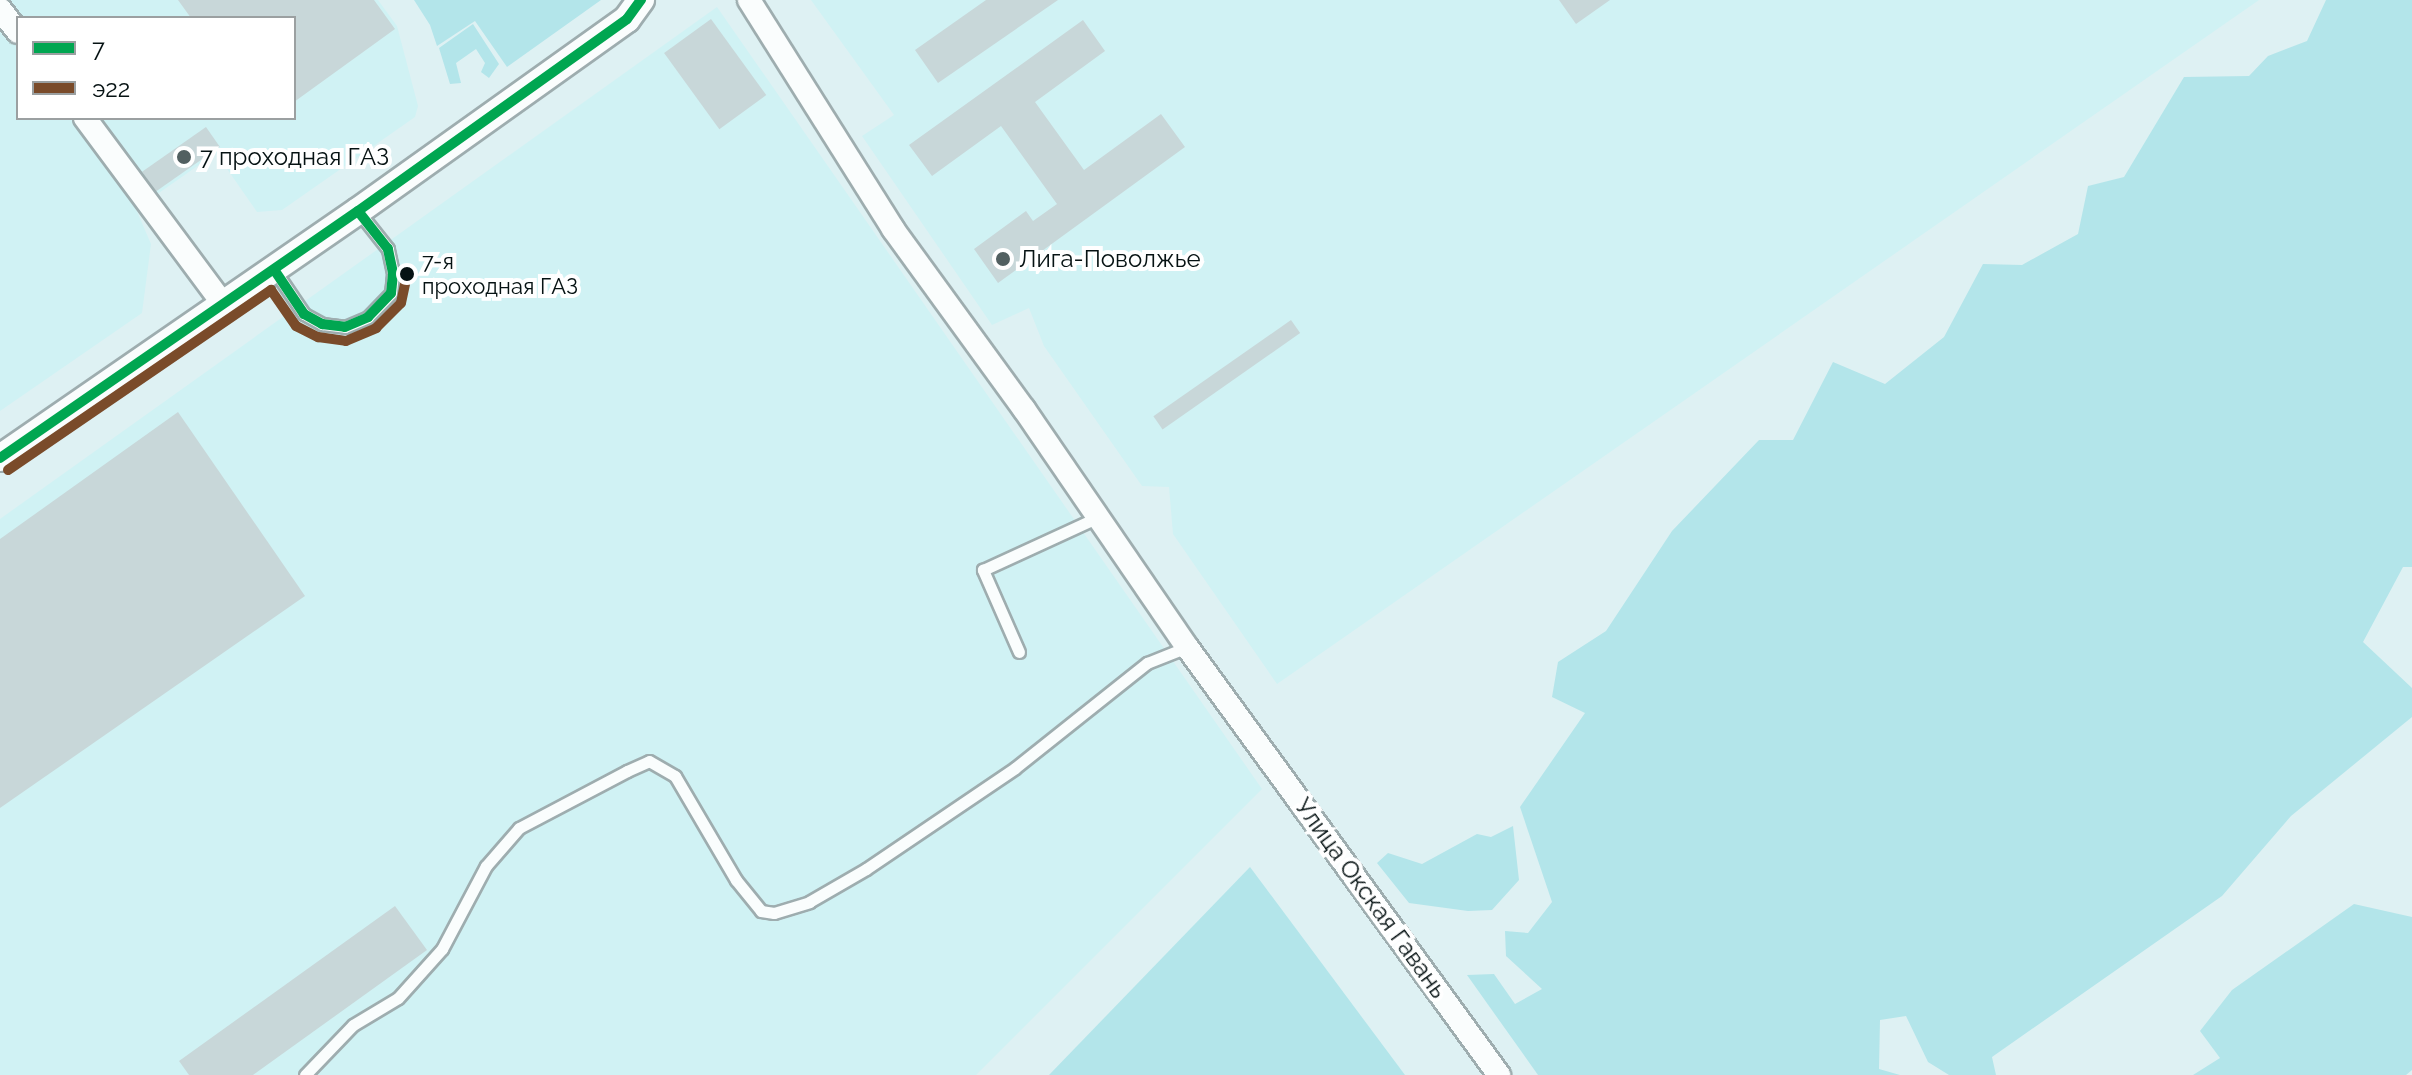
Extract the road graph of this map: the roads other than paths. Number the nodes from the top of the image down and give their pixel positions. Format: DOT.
graph roads {
  1 [pos="641,0"];
  2 [pos="749,0"];
  3 [pos="0,9"];
  4 [pos="16,29"];
  5 [pos="86,120"];
  6 [pos="358,211"];
  7 [pos="275,271"];
  8 [pos="223,304"];
  9 [pos="0,458"];
  10 [pos="1098,517"];
  11 [pos="1187,647"];
  12 [pos="1019,652"];
  13 [pos="305,1075"];
  14 [pos="1499,1075"];
  1 -- 6 [label="street"];
  2 -- 10 [label="street, Улица Окская Гавань"];
  3 -- 4 [label="street"];
  5 -- 8 [label="street"];
  6 -- 7 [label="street"];
  6 -- 7 [label="lane"];
  7 -- 8 [label="street"];
  8 -- 9 [label="street"];
  10 -- 11 [label="street, Улица Окская Гавань"];
  10 -- 12 [label="lane"];
  11 -- 13 [label="lane"];
  11 -- 14 [label="street, Улица Окская Гавань"];
}
